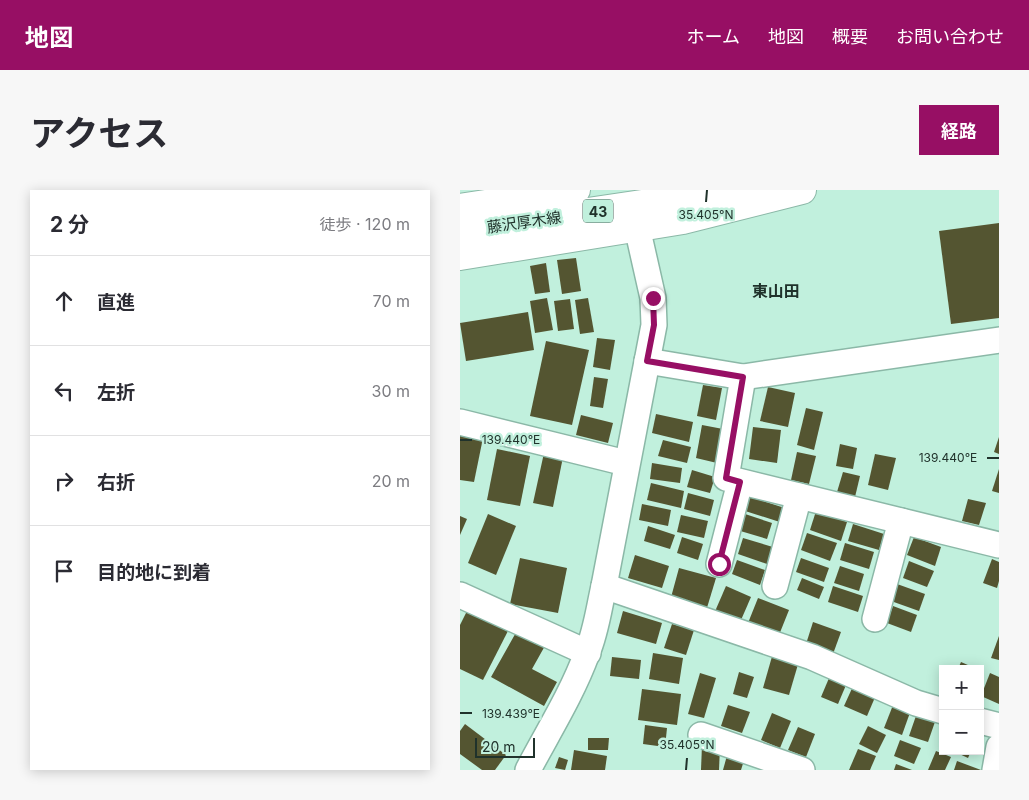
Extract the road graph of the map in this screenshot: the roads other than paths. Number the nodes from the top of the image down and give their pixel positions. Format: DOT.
graph roads {
  1 [pos="576,190"];
  2 [pos="737,190"];
  3 [pos="802,190"];
  4 [pos="460,208"];
  5 [pos="637,227"];
  6 [pos="460,231"];
  7 [pos="460,256"];
  8 [pos="999,340"];
  9 [pos="647,361"];
  10 [pos="743,377"];
  11 [pos="460,422"];
  12 [pos="626,463"];
  13 [pos="740,482"];
  14 [pos="800,496"];
  15 [pos="901,521"];
  16 [pos="999,544"];
  17 [pos="719,564"];
  18 [pos="604,586"];
  19 [pos="775,586"];
  20 [pos="460,595"];
  21 [pos="875,619"];
  22 [pos="588,653"];
  23 [pos="939,709"];
  24 [pos="984,722"];
  25 [pos="999,726"];
  26 [pos="701,735"];
  27 [pos="999,748"];
  28 [pos="528,770"];
  29 [pos="802,770"];
  30 [pos="994,770"];
  1 -- 4 [label="main road, 藤沢厚木線 / 43"];
  2 -- 6 [label="main road, 藤沢厚木線 / 43"];
  3 -- 5 [label="main road"];
  5 -- 7 [label="main road"];
  5 -- 9 [label="street"];
  8 -- 10 [label="street"];
  9 -- 10 [label="street"];
  9 -- 12 [label="street"];
  10 -- 13 [label="street"];
  11 -- 12 [label="street"];
  12 -- 18 [label="street"];
  13 -- 14 [label="street"];
  13 -- 17 [label="street"];
  14 -- 15 [label="street"];
  14 -- 19 [label="street"];
  15 -- 16 [label="street"];
  15 -- 21 [label="street"];
  18 -- 22 [label="street"];
  18 -- 23 [label="street"];
  20 -- 22 [label="street"];
  22 -- 28 [label="street"];
  24 -- 25 [label="street"];
  26 -- 29 [label="street"];
  27 -- 30 [label="street"];
}
